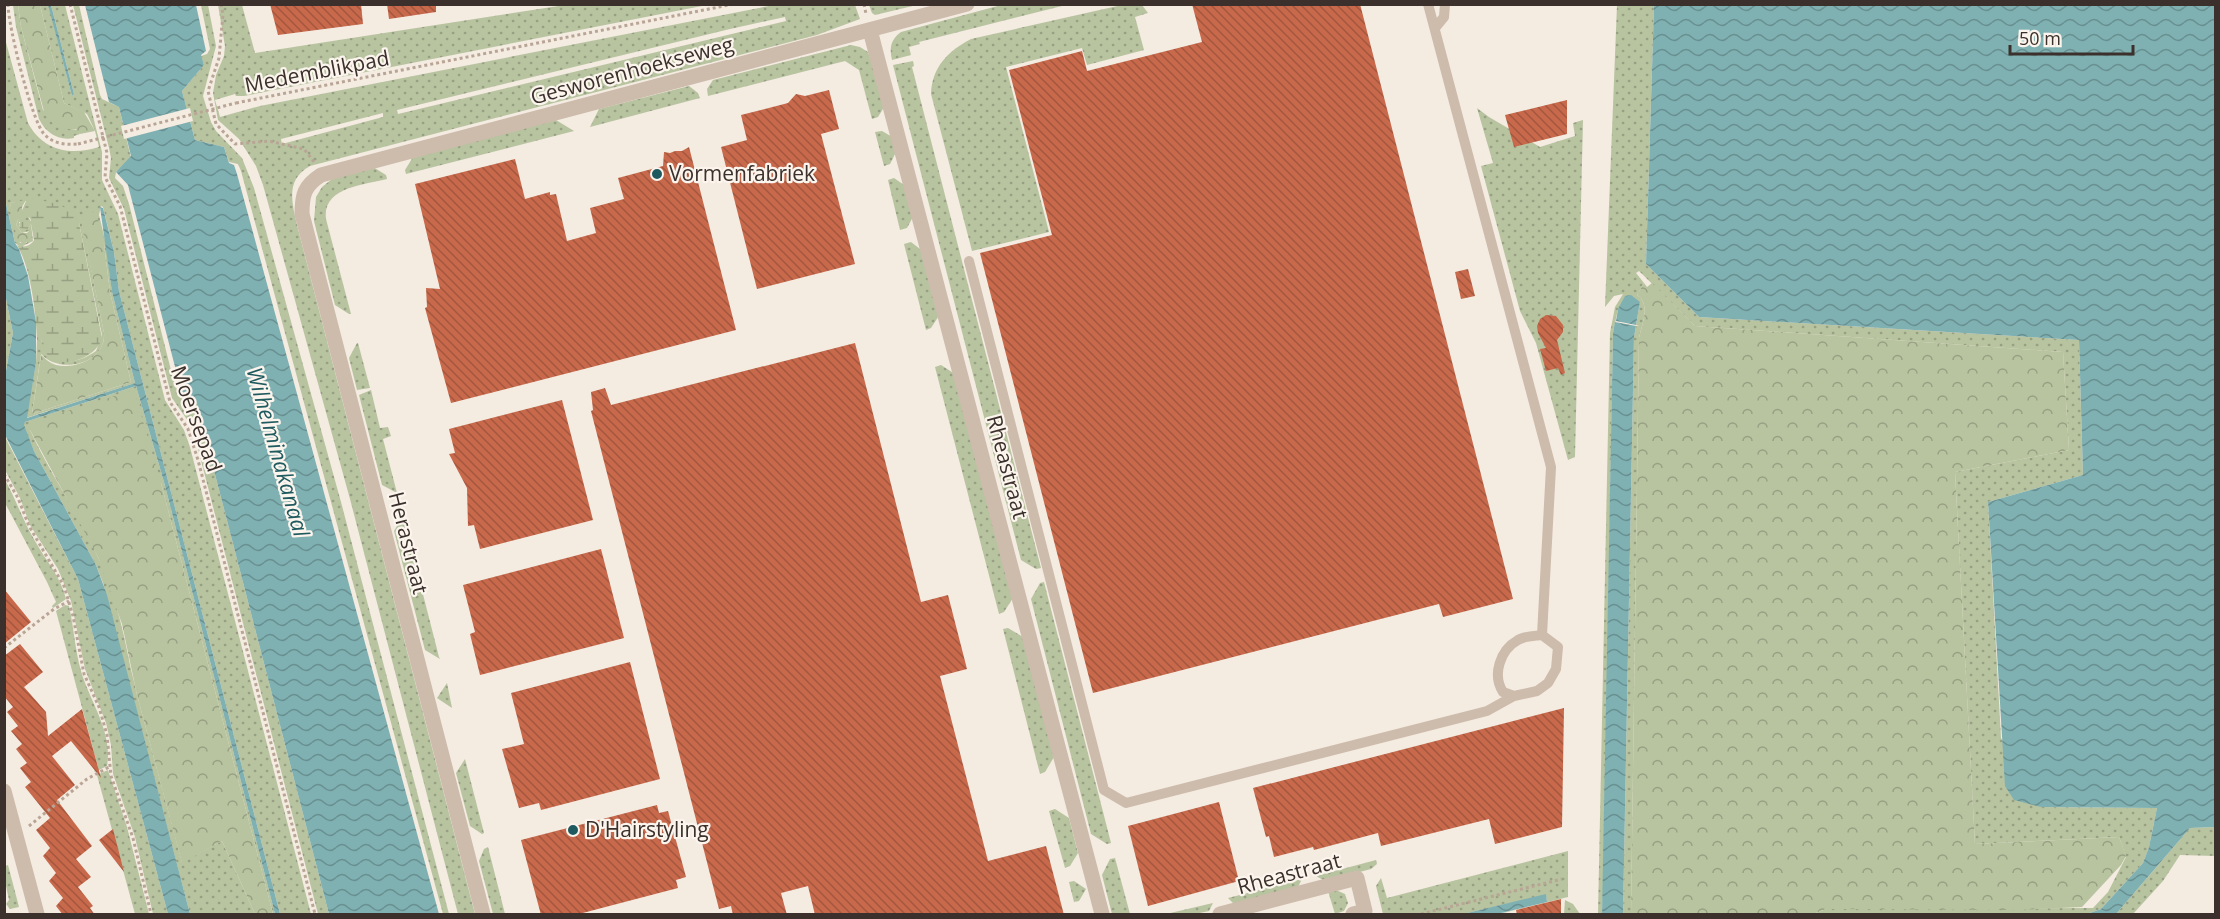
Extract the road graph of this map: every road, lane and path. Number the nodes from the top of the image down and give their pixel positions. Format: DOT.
graph roads {
  1 [pos="8,4"];
  2 [pos="70,4"];
  3 [pos="221,4"];
  4 [pos="734,4"];
  5 [pos="1428,4"];
  6 [pos="1445,4"];
  7 [pos="963,5"];
  8 [pos="1435,28"];
  9 [pos="870,30"];
  10 [pos="315,179"];
  11 [pos="969,261"];
  12 [pos="4,474"];
  13 [pos="69,601"];
  14 [pos="1542,635"];
  15 [pos="4,648"];
  16 [pos="1514,696"];
  17 [pos="109,767"];
  18 [pos="4,791"];
  19 [pos="13,843"];
  20 [pos="1562,879"];
  21 [pos="37,915"];
  22 [pos="151,915"];
  23 [pos="315,915"];
  24 [pos="483,915"];
  25 [pos="1102,915"];
  26 [pos="1220,915"];
  27 [pos="1353,915"];
  28 [pos="1422,915"];
  1 -- 4 [label="path, Medemblikpad, bridge"];
  2 -- 23 [label="path, Moersepad"];
  3 -- 10 [label="path"];
  5 -- 8 [label="lane"];
  6 -- 8 [label="lane"];
  7 -- 9 [label="street, Gesworenhoekseweg"];
  8 -- 14 [label="lane"];
  9 -- 10 [label="street, Gesworenhoekseweg"];
  9 -- 25 [label="street, Rheastraat"];
  10 -- 24 [label="street, Herastraat"];
  11 -- 16 [label="lane"];
  12 -- 13 [label="path"];
  13 -- 15 [label="path"];
  13 -- 17 [label="path"];
  14 -- 16 [label="lane"];
  14 -- 16 [label="lane"];
  17 -- 19 [label="path"];
  17 -- 22 [label="path"];
  18 -- 19 [label="street"];
  19 -- 21 [label="street"];
  20 -- 28 [label="path"];
  26 -- 27 [label="street, Rheastraat"];
}
